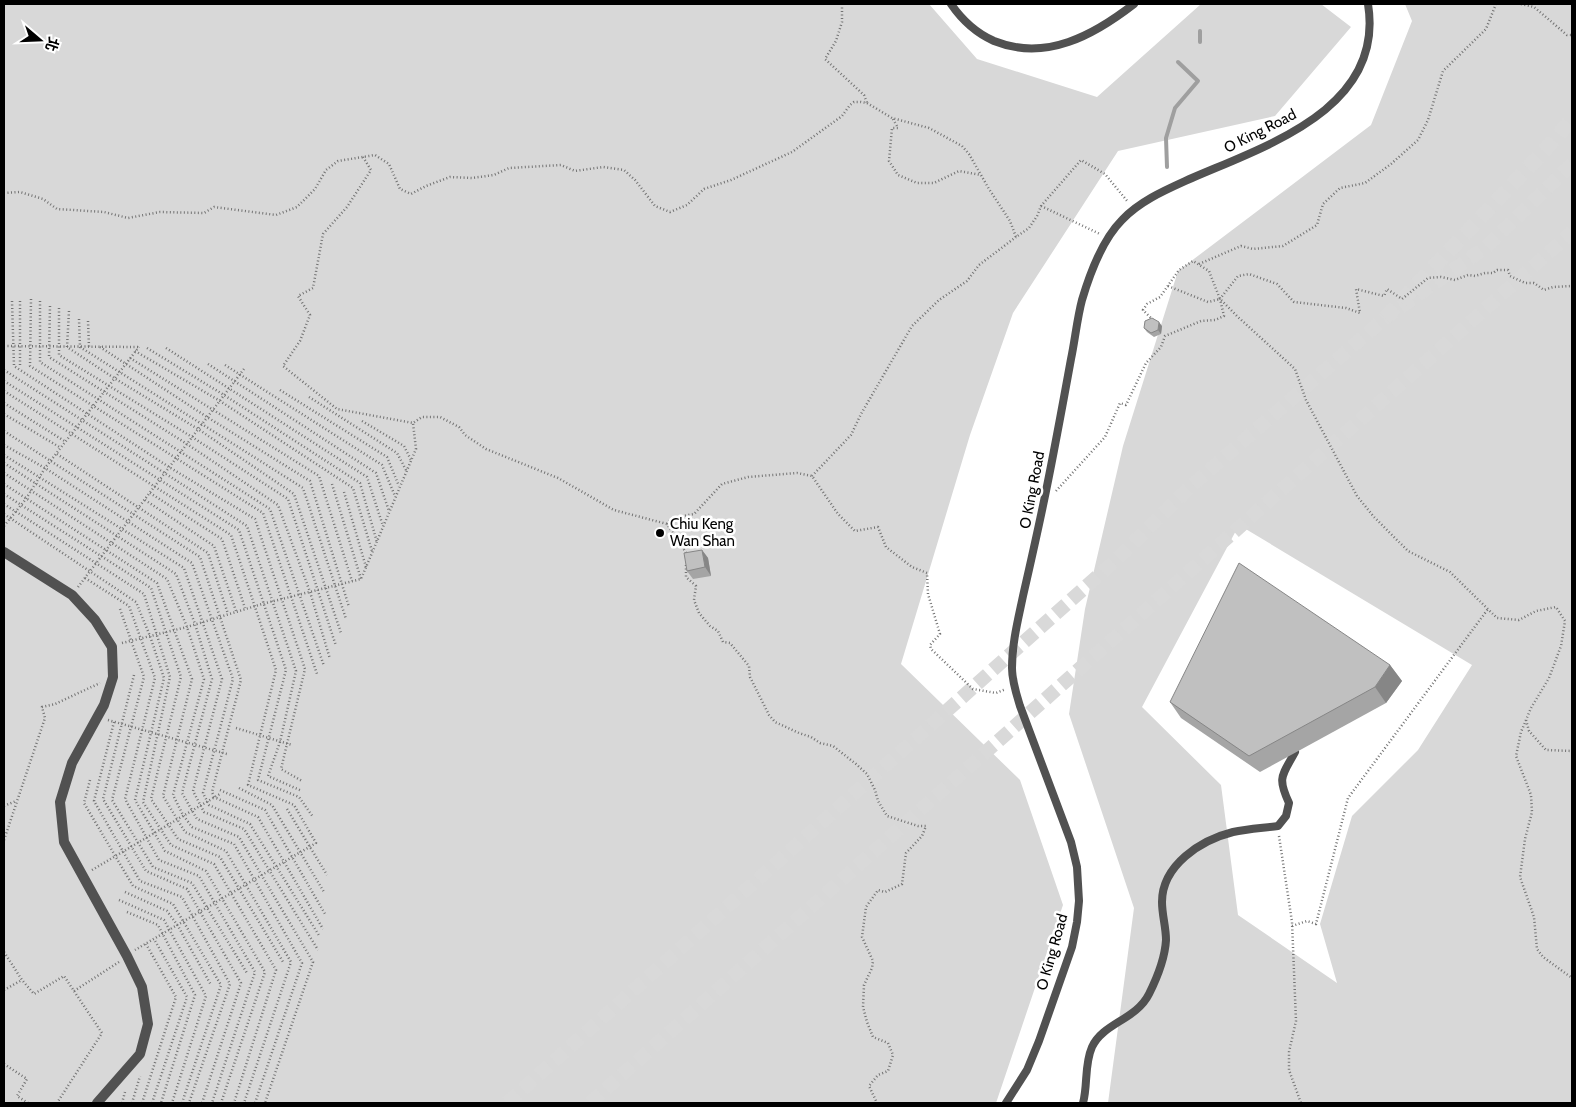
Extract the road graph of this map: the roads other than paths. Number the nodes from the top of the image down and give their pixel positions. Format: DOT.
graph roads {
  1 [pos="951,4"];
  2 [pos="1134,4"];
  3 [pos="1368,4"];
  4 [pos="4,552"];
  5 [pos="1295,752"];
  6 [pos="97,1103"];
  7 [pos="1006,1103"];
  8 [pos="1084,1103"];
  1 -- 2 [label="lane"];
  3 -- 7 [label="lane, O King Road"];
  4 -- 6 [label="street"];
  5 -- 8 [label="lane"];
}
